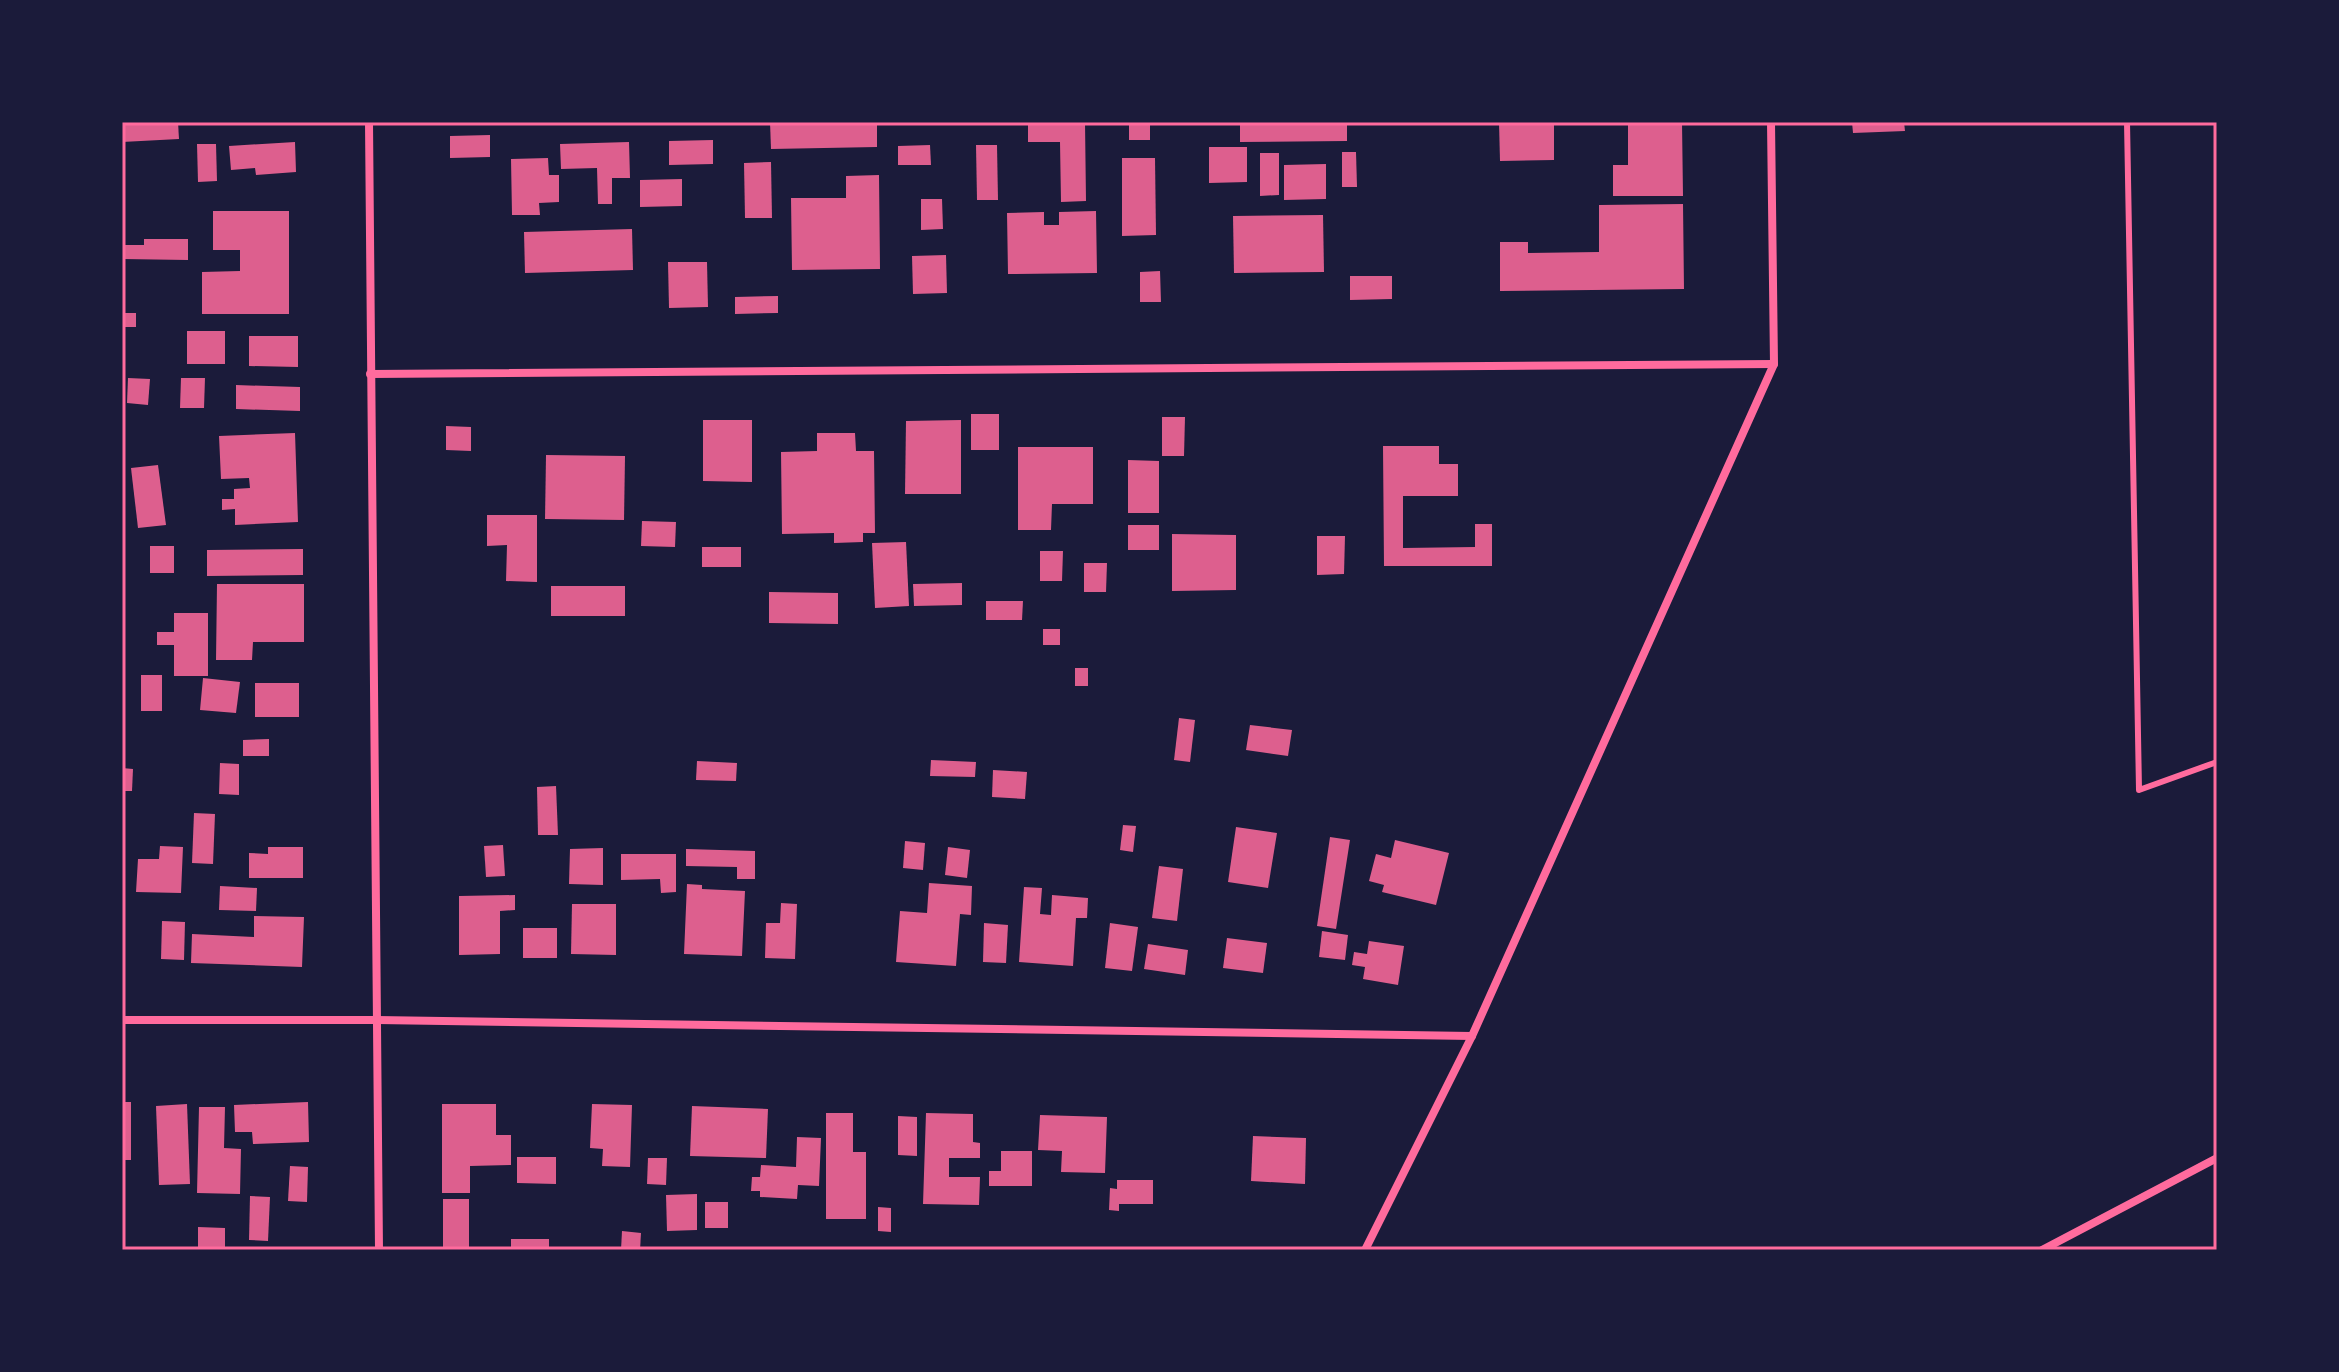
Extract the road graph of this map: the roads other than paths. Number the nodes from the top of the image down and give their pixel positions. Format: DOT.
graph roads {
  1 [pos="369,122"];
  2 [pos="1771,122"];
  3 [pos="2127,122"];
  4 [pos="1774,364"];
  5 [pos="370,374"];
  6 [pos="2217,762"];
  7 [pos="122,1020"];
  8 [pos="377,1020"];
  9 [pos="1472,1036"];
  10 [pos="2217,1158"];
  11 [pos="379,1250"];
  12 [pos="1365,1250"];
  13 [pos="2042,1250"];
  1 -- 5 [label="street"];
  2 -- 4 [label="street"];
  3 -- 6 [label="lane"];
  4 -- 5 [label="street"];
  4 -- 9 [label="street"];
  5 -- 8 [label="street"];
  7 -- 8 [label="street"];
  8 -- 9 [label="street"];
  8 -- 11 [label="street"];
  9 -- 12 [label="street"];
  10 -- 13 [label="street"];
}
